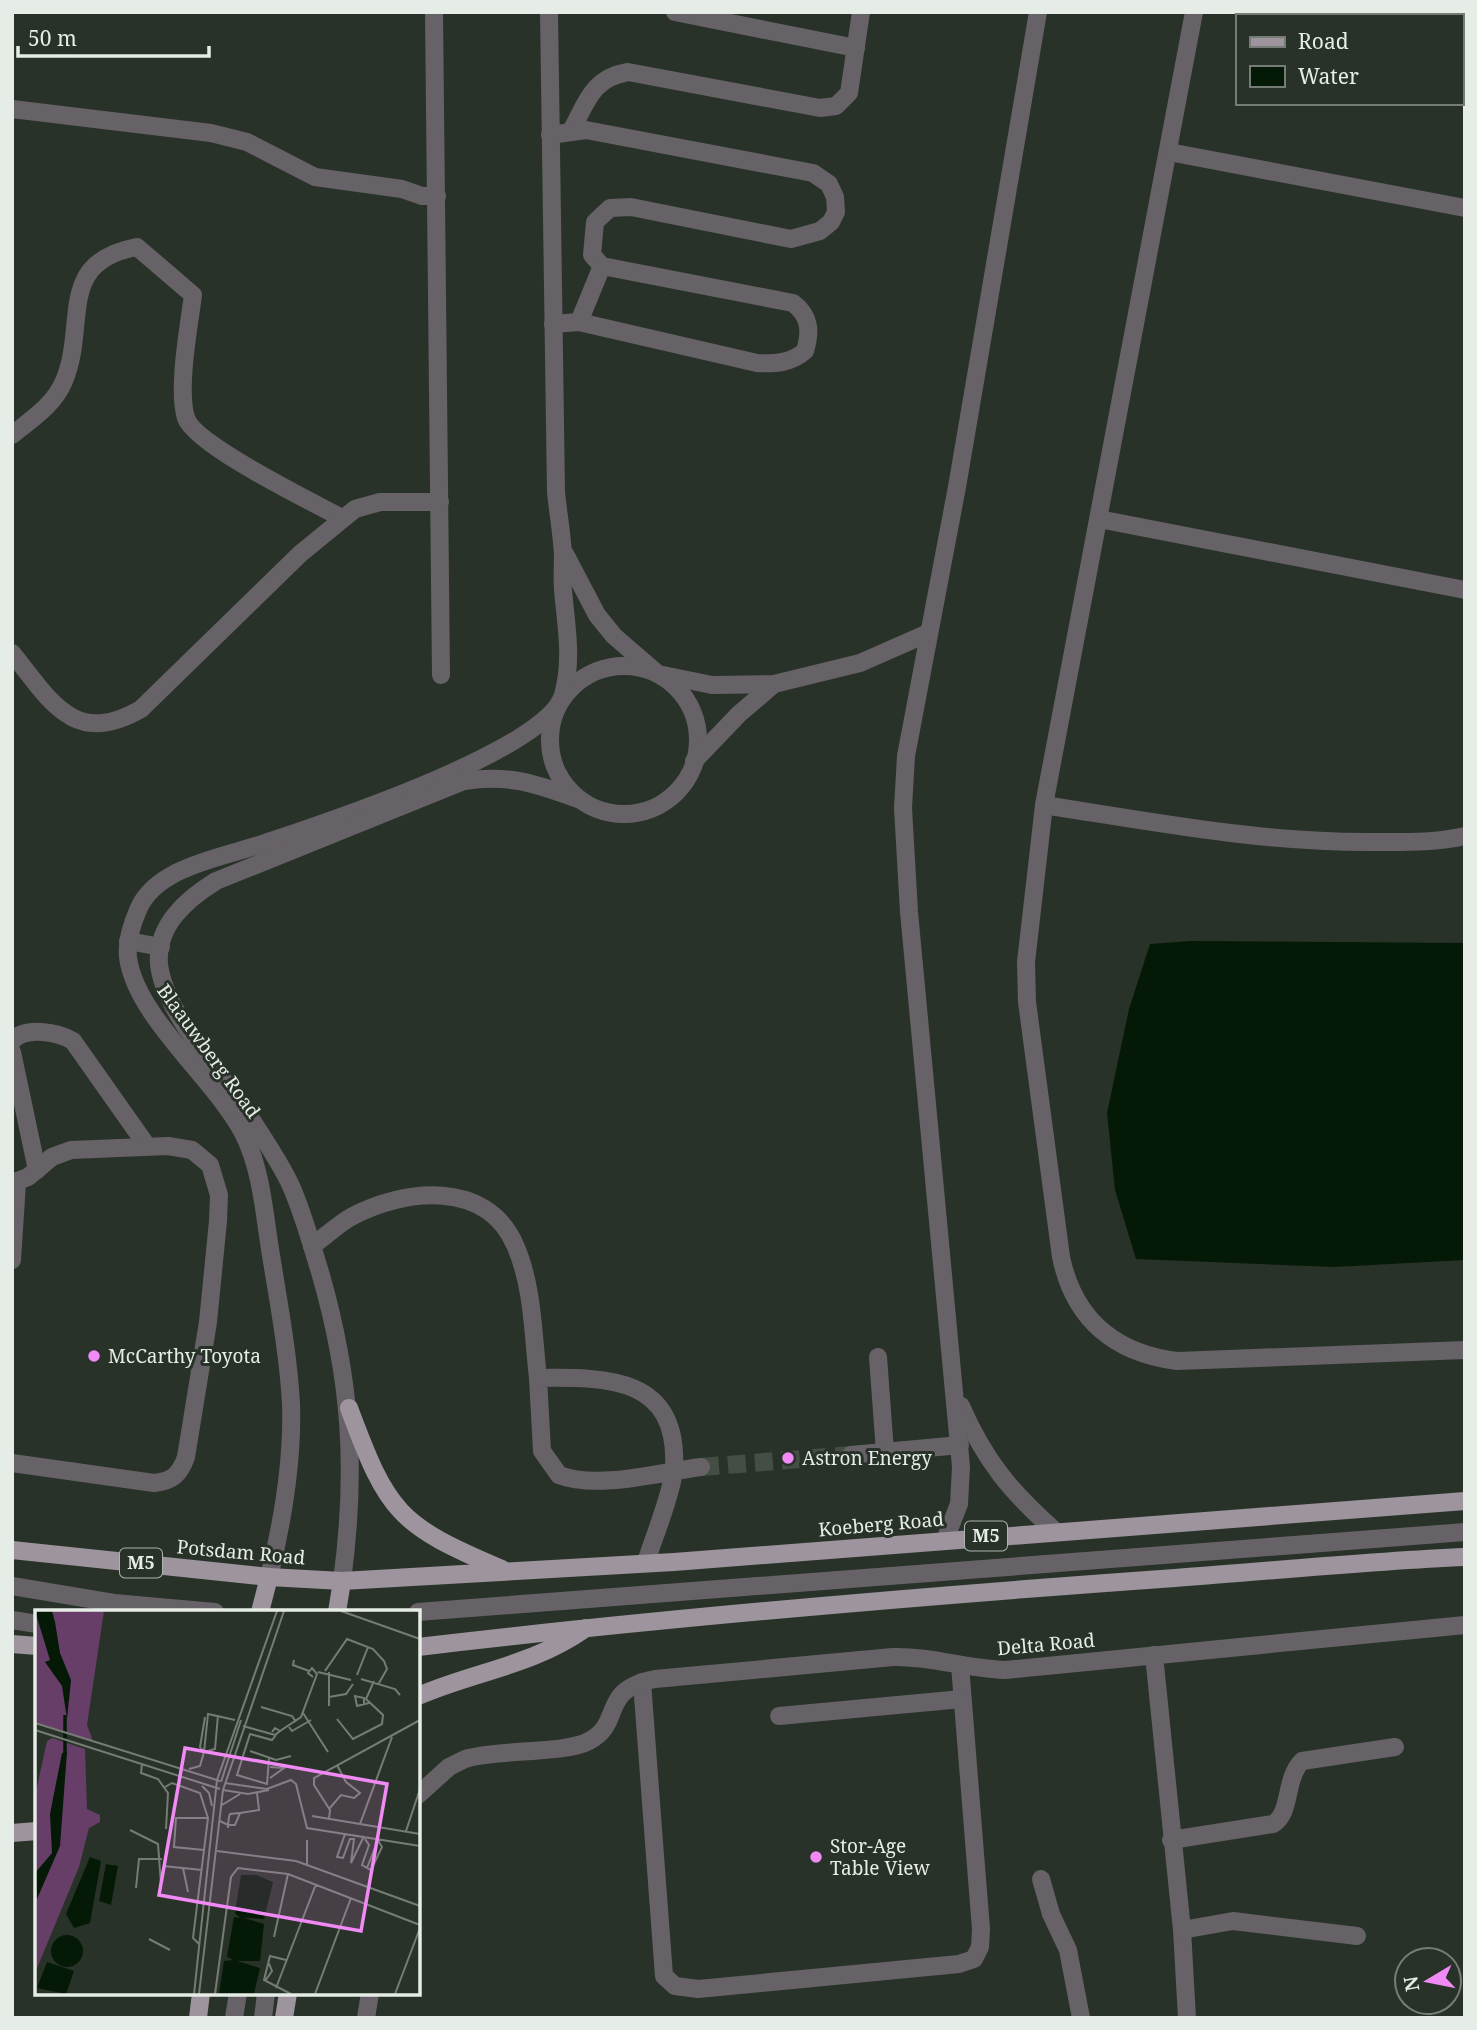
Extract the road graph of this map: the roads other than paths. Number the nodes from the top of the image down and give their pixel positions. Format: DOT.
graph roads {
  1 [pos="434,12"];
  2 [pos="549,12"];
  3 [pos="675,12"];
  4 [pos="861,12"];
  5 [pos="1038,12"];
  6 [pos="1194,12"];
  7 [pos="856,48"];
  8 [pos="12,109"];
  9 [pos="571,131"];
  10 [pos="551,135"];
  11 [pos="1169,152"];
  12 [pos="437,196"];
  13 [pos="1465,208"];
  14 [pos="602,266"];
  15 [pos="579,322"];
  16 [pos="553,324"];
  17 [pos="12,435"];
  18 [pos="440,502"];
  19 [pos="342,518"];
  20 [pos="1099,519"];
  21 [pos="563,551"];
  22 [pos="1465,590"];
  23 [pos="926,634"];
  24 [pos="12,653"];
  25 [pos="657,674"];
  26 [pos="441,675"];
  27 [pos="774,684"];
  28 [pos="562,699"];
  29 [pos="694,761"];
  30 [pos="578,799"];
  31 [pos="1044,805"];
  32 [pos="1465,836"];
  33 [pos="128,941"];
  34 [pos="161,947"];
  35 [pos="12,1041"];
  36 [pos="12,1052"];
  37 [pos="147,1146"];
  38 [pos="37,1170"];
  39 [pos="15,1183"];
  40 [pos="312,1246"];
  41 [pos="12,1260"];
  42 [pos="1465,1350"];
  43 [pos="878,1357"];
  44 [pos="538,1378"];
  45 [pos="956,1393"];
  46 [pos="349,1408"];
  47 [pos="960,1445"];
  48 [pos="885,1452"];
  49 [pos="851,1455"];
  50 [pos="12,1463"];
  51 [pos="701,1467"];
  52 [pos="674,1471"];
  53 [pos="1465,1501"];
  54 [pos="1055,1531"];
  55 [pos="1465,1532"];
  56 [pos="945,1540"];
  57 [pos="12,1550"];
  58 [pos="1465,1557"];
  59 [pos="646,1562"];
  60 [pos="507,1572"];
  61 [pos="269,1577"];
  62 [pos="342,1581"];
  63 [pos="12,1586"];
  64 [pos="193,1610"];
  65 [pos="261,1610"];
  66 [pos="337,1610"];
  67 [pos="420,1612"];
  68 [pos="12,1620"];
  69 [pos="35,1624"];
  70 [pos="1465,1625"];
  71 [pos="589,1626"];
  72 [pos="12,1644"];
  73 [pos="35,1646"];
  74 [pos="420,1647"];
  75 [pos="1154,1655"];
  76 [pos="960,1665"];
  77 [pos="642,1682"];
  78 [pos="420,1695"];
  79 [pos="962,1699"];
  80 [pos="779,1716"];
  81 [pos="1395,1747"];
  82 [pos="420,1792"];
  83 [pos="35,1831"];
  84 [pos="12,1833"];
  85 [pos="1171,1840"];
  86 [pos="1041,1879"];
  87 [pos="1182,1930"];
  88 [pos="1357,1936"];
  89 [pos="201,1995"];
  90 [pos="238,1995"];
  91 [pos="266,1995"];
  92 [pos="288,1995"];
  93 [pos="370,1995"];
  94 [pos="198,2018"];
  95 [pos="234,2018"];
  96 [pos="263,2018"];
  97 [pos="284,2018"];
  98 [pos="366,2018"];
  99 [pos="1081,2018"];
  100 [pos="1187,2018"];
  1 -- 12 [label="street"];
  2 -- 10 [label="street"];
  3 -- 7 [label="street"];
  4 -- 7 [label="street"];
  5 -- 23 [label="street"];
  6 -- 11 [label="street"];
  7 -- 9 [label="street"];
  8 -- 12 [label="street"];
  9 -- 10 [label="street"];
  9 -- 14 [label="street"];
  10 -- 16 [label="street"];
  11 -- 13 [label="street"];
  11 -- 20 [label="street"];
  12 -- 18 [label="street"];
  14 -- 15 [label="street"];
  14 -- 15 [label="street"];
  15 -- 16 [label="street"];
  16 -- 21 [label="street"];
  17 -- 19 [label="street"];
  18 -- 19 [label="street"];
  18 -- 26 [label="street"];
  19 -- 24 [label="street"];
  20 -- 22 [label="street"];
  20 -- 31 [label="street"];
  21 -- 25 [label="street"];
  21 -- 28 [label="street"];
  23 -- 27 [label="street"];
  23 -- 45 [label="street"];
  25 -- 27 [label="street"];
  25 -- 28 [label="street"];
  25 -- 29 [label="street"];
  27 -- 29 [label="street"];
  28 -- 30 [label="street"];
  28 -- 33 [label="street, Blaauwberg Road"];
  29 -- 30 [label="street"];
  30 -- 34 [label="street, Blaauwberg Road"];
  31 -- 32 [label="street"];
  31 -- 42 [label="street"];
  33 -- 34 [label="street"];
  33 -- 61 [label="street, Blaauwberg Road"];
  34 -- 40 [label="street, Blaauwberg Road"];
  35 -- 37 [label="street"];
  36 -- 38 [label="street"];
  37 -- 38 [label="street"];
  37 -- 50 [label="street"];
  38 -- 39 [label="street"];
  39 -- 41 [label="street"];
  40 -- 44 [label="street"];
  40 -- 46 [label="street, Blaauwberg Road"];
  43 -- 48 [label="street"];
  44 -- 52 [label="street"];
  44 -- 52 [label="street"];
  45 -- 47 [label="street"];
  45 -- 54 [label="street"];
  46 -- 60 [label="main road"];
  46 -- 62 [label="street, Blaauwberg Road"];
  47 -- 48 [label="street"];
  47 -- 56 [label="street"];
  48 -- 49 [label="street"];
  51 -- 52 [label="street"];
  52 -- 59 [label="street"];
  53 -- 54 [label="main road, Koeberg Road / M5"];
  54 -- 56 [label="main road, Koeberg Road / M5"];
  55 -- 67 [label="street"];
  56 -- 59 [label="main road, Koeberg Road / M5"];
  57 -- 61 [label="main road, Potsdam Road / M5"];
  58 -- 71 [label="main road"];
  59 -- 60 [label="main road, Koeberg Road / M5"];
  60 -- 62 [label="main road, Koeberg Road / M5"];
  61 -- 62 [label="main road, Potsdam Road / M5"];
  61 -- 65 [label="main road, Blaauwberg Road"];
  62 -- 66 [label="main road, Blaauwberg Road"];
  63 -- 64 [label="street"];
  68 -- 69 [label="street"];
  70 -- 75 [label="street, Delta Road"];
  71 -- 74 [label="main road"];
  71 -- 78 [label="main road"];
  72 -- 73 [label="main road"];
  75 -- 76 [label="street, Delta Road"];
  75 -- 85 [label="street"];
  76 -- 77 [label="street, Delta Road"];
  76 -- 79 [label="street"];
  77 -- 79 [label="street"];
  77 -- 82 [label="street"];
  79 -- 80 [label="street"];
  81 -- 85 [label="street"];
  83 -- 84 [label="main road"];
  85 -- 87 [label="street"];
  86 -- 99 [label="street"];
  87 -- 88 [label="street"];
  87 -- 100 [label="street"];
  89 -- 94 [label="main road"];
  90 -- 95 [label="street"];
  91 -- 96 [label="street"];
  92 -- 97 [label="main road"];
  93 -- 98 [label="street"];
}
